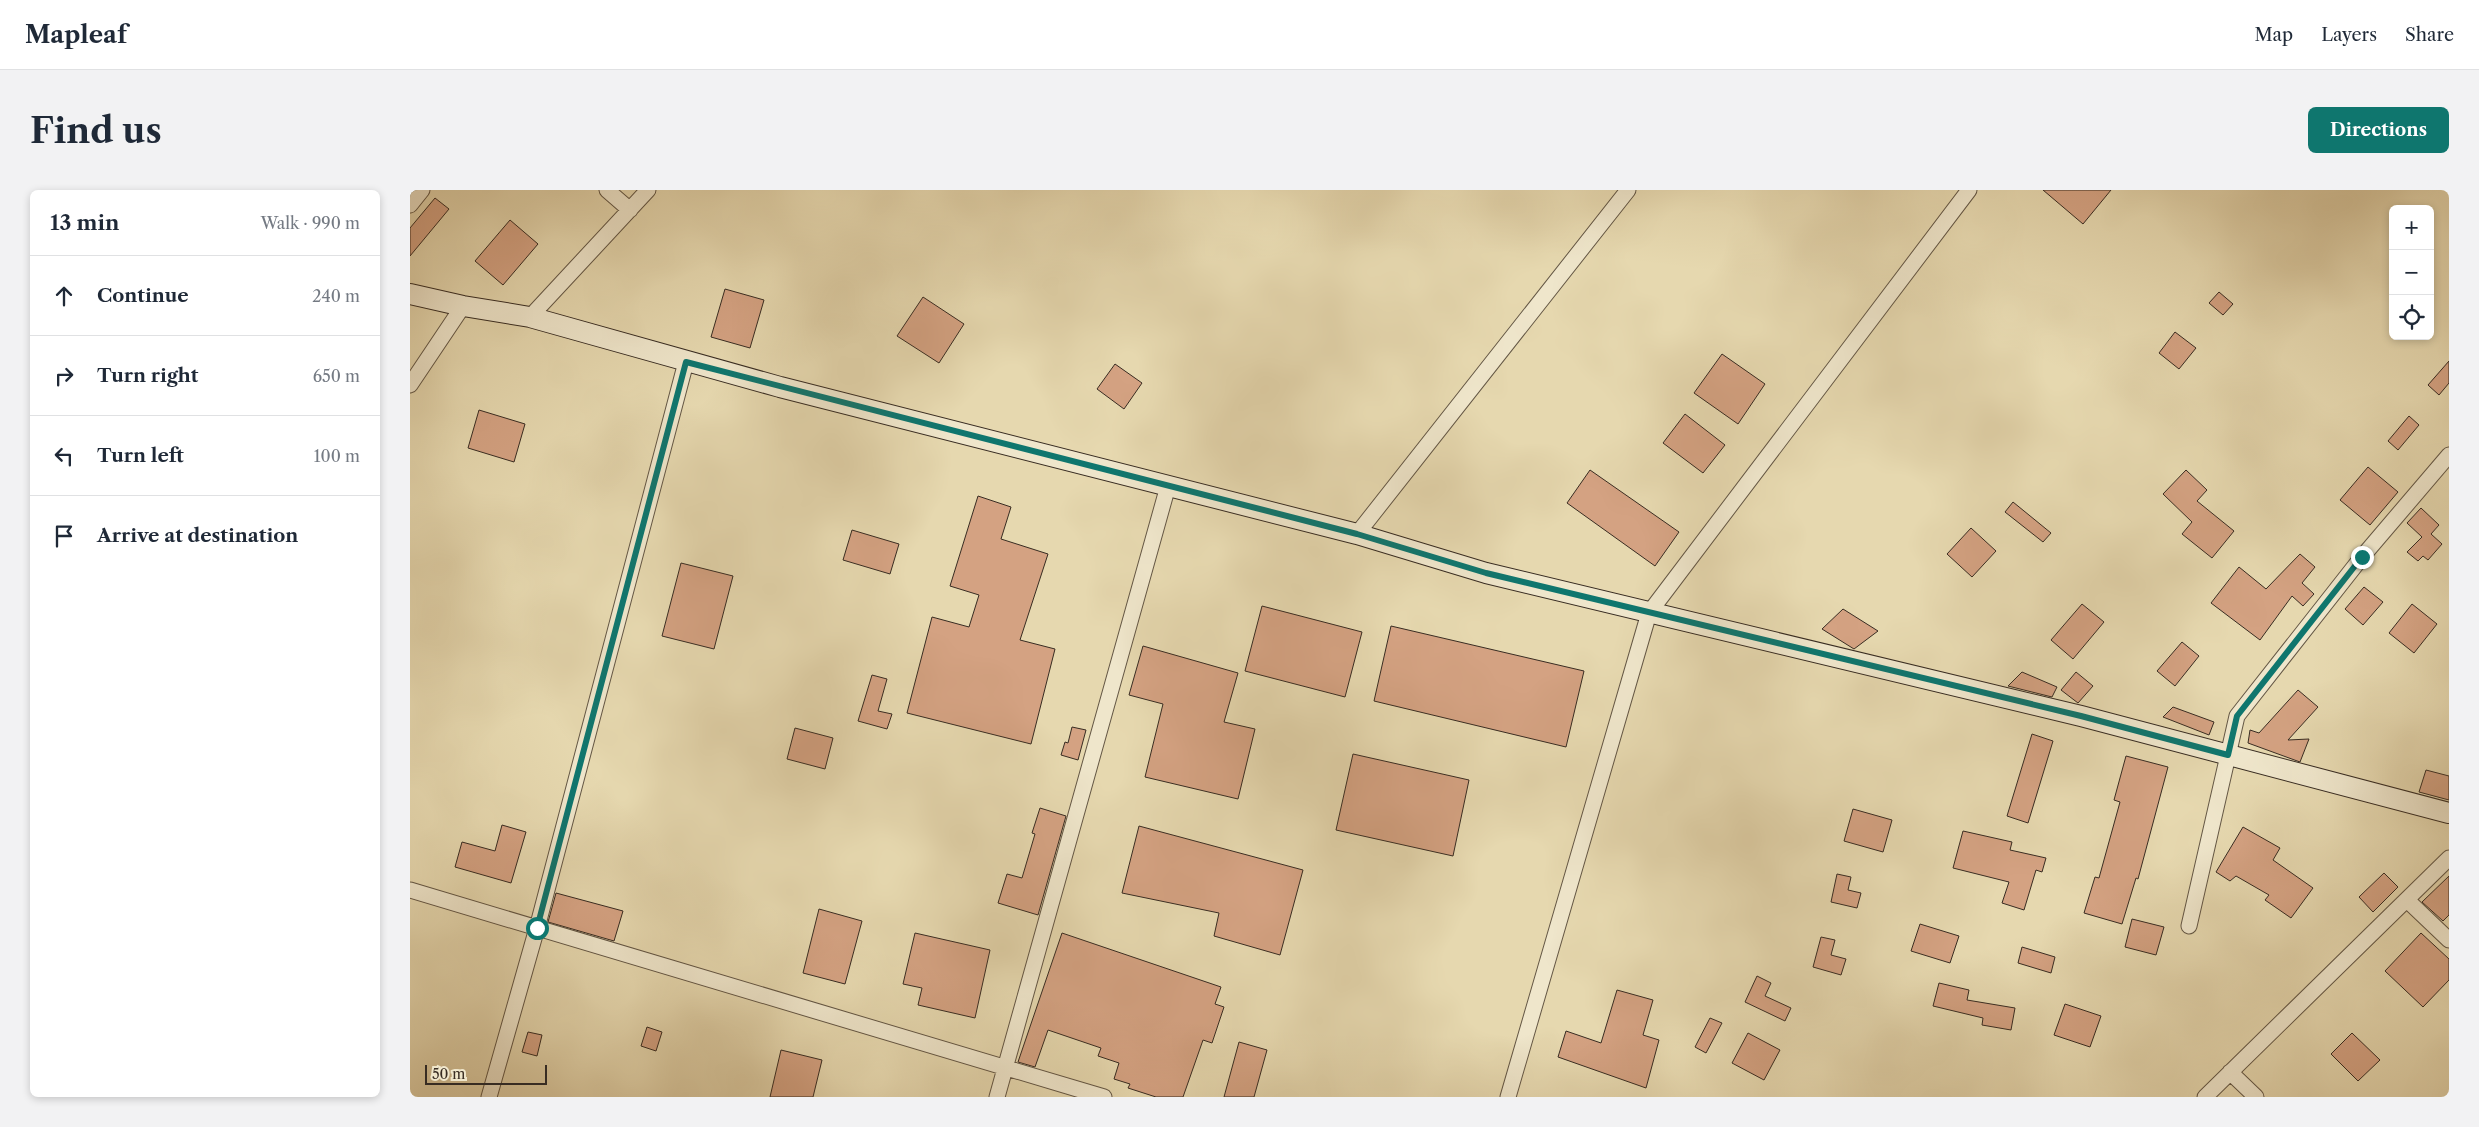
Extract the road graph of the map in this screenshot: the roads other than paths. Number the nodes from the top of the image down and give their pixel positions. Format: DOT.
graph roads {
  1 [pos="422,190"];
  2 [pos="607,190"];
  3 [pos="648,190"];
  4 [pos="1628,190"];
  5 [pos="1968,190"];
  6 [pos="410,205"];
  7 [pos="630,210"];
  8 [pos="410,294"];
  9 [pos="463,306"];
  10 [pos="530,318"];
  11 [pos="686,362"];
  12 [pos="410,385"];
  13 [pos="2449,455"];
  14 [pos="1168,486"];
  15 [pos="1357,534"];
  16 [pos="1649,614"];
  17 [pos="2228,755"];
  18 [pos="2449,813"];
  19 [pos="2449,858"];
  20 [pos="410,890"];
  21 [pos="2407,900"];
  22 [pos="2189,926"];
  23 [pos="537,928"];
  24 [pos="2449,940"];
  25 [pos="1006,1068"];
  26 [pos="2230,1072"];
  27 [pos="489,1097"];
  28 [pos="997,1097"];
  29 [pos="1104,1097"];
  30 [pos="1508,1097"];
  31 [pos="2205,1097"];
  32 [pos="2256,1097"];
  1 -- 6 [label="street"];
  2 -- 7 [label="street"];
  3 -- 7 [label="street"];
  4 -- 15 [label="street"];
  5 -- 16 [label="street"];
  7 -- 10 [label="street"];
  8 -- 9 [label="street"];
  9 -- 10 [label="street"];
  9 -- 12 [label="street"];
  10 -- 11 [label="street"];
  11 -- 14 [label="street"];
  11 -- 23 [label="street"];
  13 -- 17 [label="street"];
  14 -- 15 [label="street"];
  14 -- 25 [label="street"];
  15 -- 16 [label="street"];
  16 -- 17 [label="street"];
  16 -- 30 [label="street"];
  17 -- 18 [label="street"];
  17 -- 22 [label="street"];
  19 -- 21 [label="street"];
  20 -- 23 [label="street"];
  21 -- 24 [label="street"];
  21 -- 26 [label="street"];
  23 -- 25 [label="street"];
  23 -- 27 [label="street"];
  25 -- 28 [label="street"];
  25 -- 29 [label="street"];
  26 -- 31 [label="street"];
  26 -- 32 [label="street"];
}
